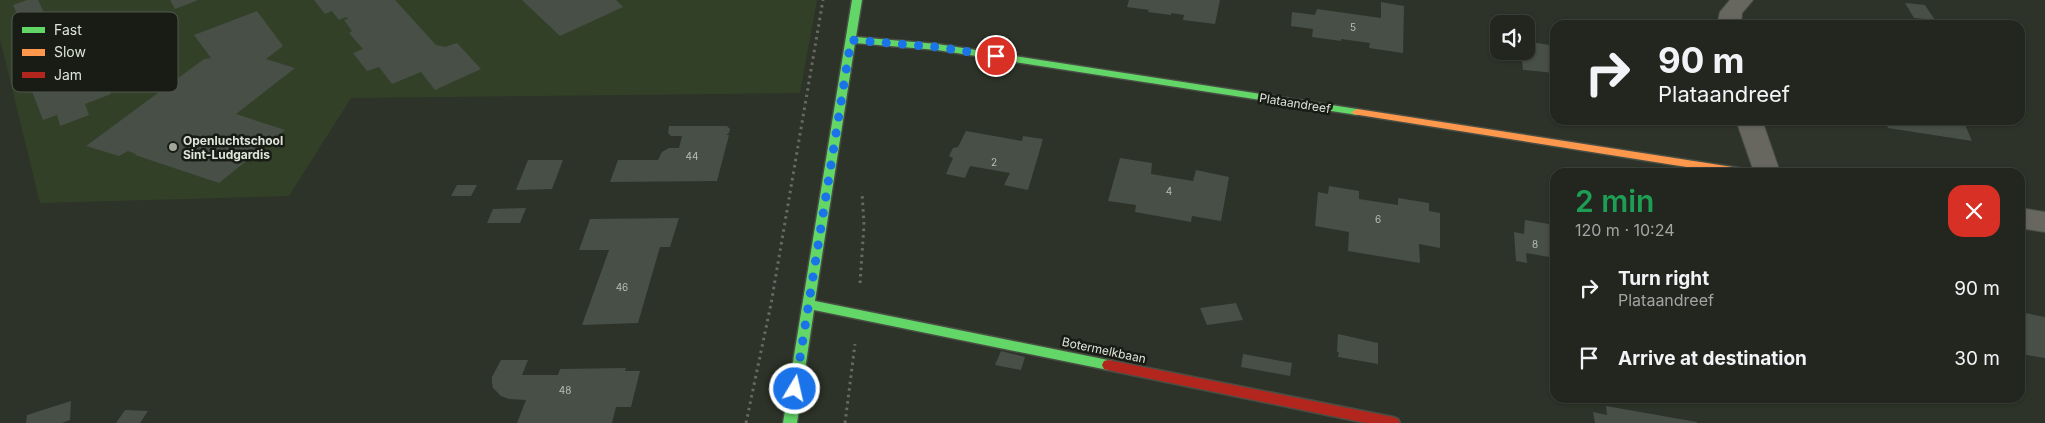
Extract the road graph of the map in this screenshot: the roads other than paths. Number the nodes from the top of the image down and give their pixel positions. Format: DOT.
graph roads {
  1 [pos="857,0"];
  2 [pos="1742,0"];
  3 [pos="1730,20"];
  4 [pos="851,40"];
  5 [pos="1752,125"];
  6 [pos="1713,168"];
  7 [pos="1766,168"];
  8 [pos="2025,219"];
  9 [pos="2045,222"];
  10 [pos="809,304"];
  11 [pos="790,423"];
  12 [pos="1393,423"];
  1 -- 4 [label="street"];
  2 -- 3 [label="street"];
  4 -- 6 [label="street, Plataandreef"];
  4 -- 10 [label="street"];
  5 -- 7 [label="street"];
  8 -- 9 [label="street"];
  10 -- 11 [label="street"];
  10 -- 12 [label="street, Botermelkbaan"];
}
